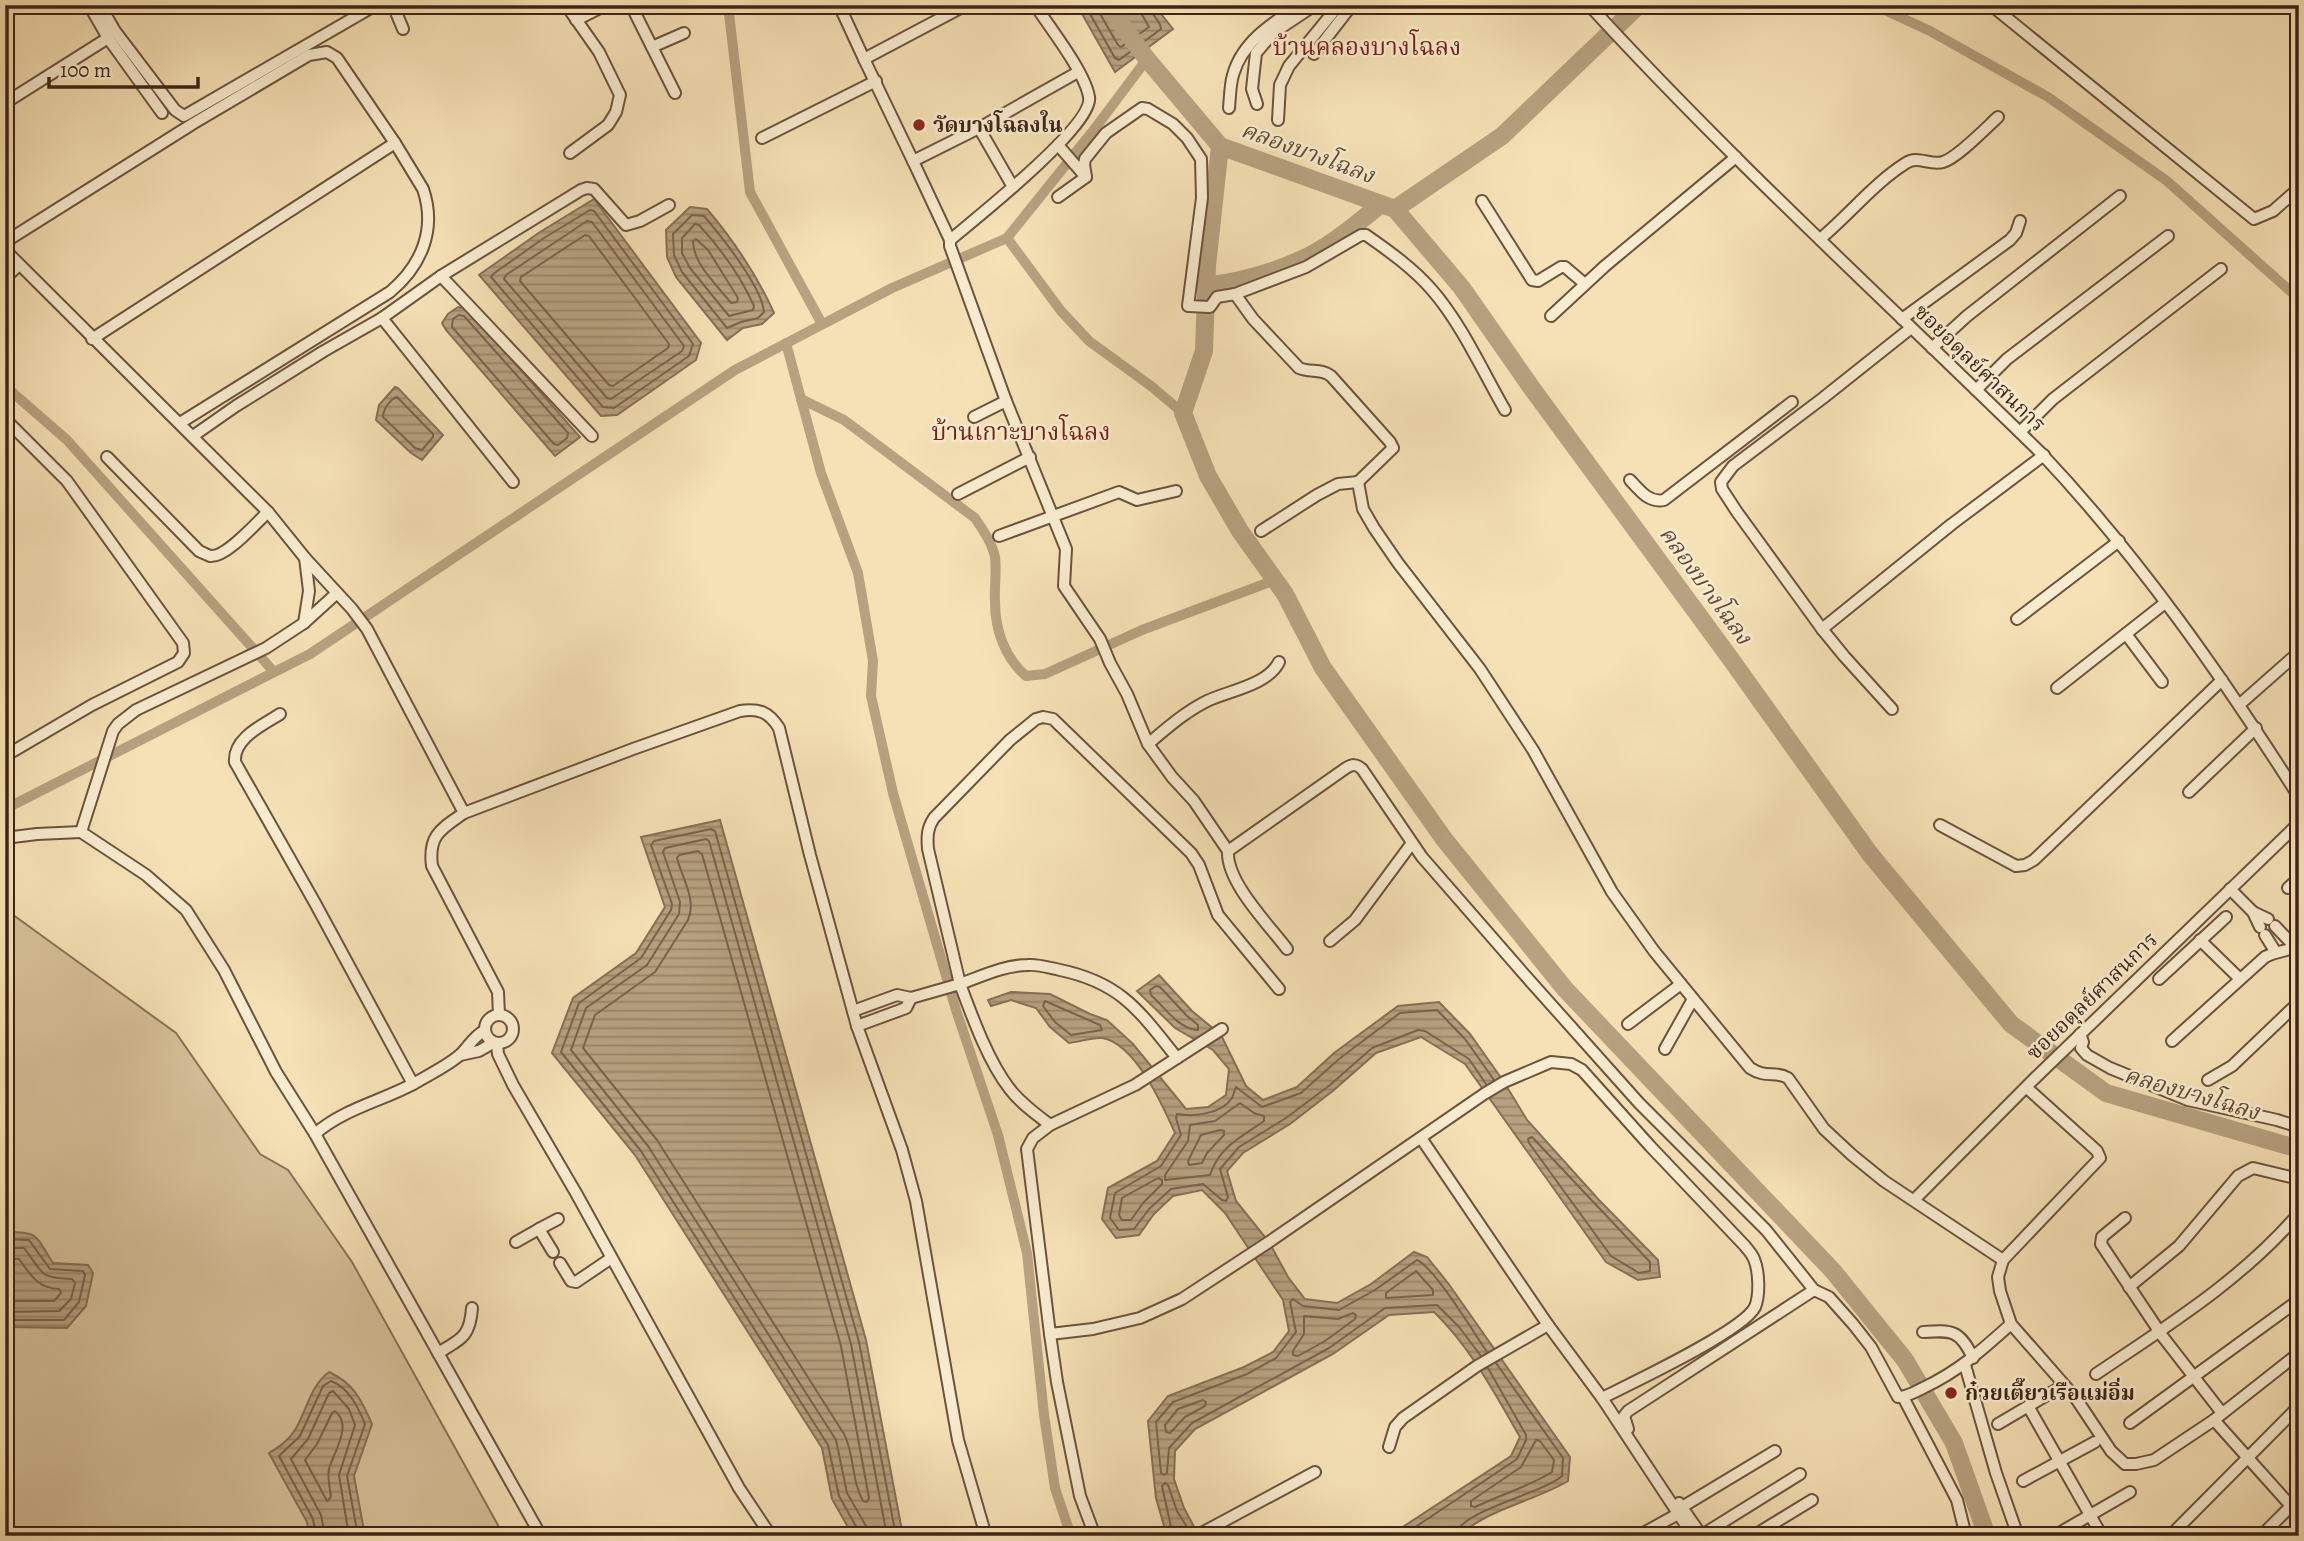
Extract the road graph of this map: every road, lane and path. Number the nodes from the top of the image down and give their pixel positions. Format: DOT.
graph roads {
  1 [pos="89,5"];
  2 [pos="100,5"];
  3 [pos="376,5"];
  4 [pos="394,5"];
  5 [pos="566,5"];
  6 [pos="606,5"];
  7 [pos="631,5"];
  8 [pos="839,5"];
  9 [pos="966,5"];
  10 [pos="1035,5"];
  11 [pos="1300,5"];
  12 [pos="1315,5"];
  13 [pos="1339,5"];
  14 [pos="1352,5"];
  15 [pos="1589,5"];
  16 [pos="1992,5"];
  17 [pos="576,20"];
  18 [pos="402,29"];
  19 [pos="684,33"];
  20 [pos="108,38"];
  21 [pos="652,47"];
  22 [pos="1314,54"];
  23 [pos="864,59"];
  24 [pos="1078,72"];
  25 [pos="876,81"];
  26 [pos="675,93"];
  27 [pos="5,103"];
  28 [pos="1257,104"];
  29 [pos="1229,108"];
  30 [pos="162,113"];
  31 [pos="1998,117"];
  32 [pos="1278,120"];
  33 [pos="978,128"];
  34 [pos="762,138"];
  35 [pos="395,143"];
  36 [pos="1058,145"];
  37 [pos="570,153"];
  38 [pos="1736,157"];
  39 [pos="914,161"];
  40 [pos="1085,176"];
  41 [pos="1013,187"];
  42 [pos="2299,188"];
  43 [pos="2120,196"];
  44 [pos="1058,197"];
  45 [pos="1482,201"];
  46 [pos="669,205"];
  47 [pos="2020,221"];
  48 [pos="2168,236"];
  49 [pos="1820,239"];
  50 [pos="5,242"];
  51 [pos="950,243"];
  52 [pos="5,250"];
  53 [pos="19,265"];
  54 [pos="2221,269"];
  55 [pos="441,276"];
  56 [pos="5,278"];
  57 [pos="1585,284"];
  58 [pos="1235,294"];
  59 [pos="1551,316"];
  60 [pos="382,318"];
  61 [pos="1902,319"];
  62 [pos="1911,328"];
  63 [pos="92,339"];
  64 [pos="1932,348"];
  65 [pos="1976,390"];
  66 [pos="1006,401"];
  67 [pos="1792,402"];
  68 [pos="1506,410"];
  69 [pos="974,416"];
  70 [pos="5,419"];
  71 [pos="180,423"];
  72 [pos="2020,432"];
  73 [pos="193,436"];
  74 [pos="592,436"];
  75 [pos="2044,455"];
  76 [pos="107,457"];
  77 [pos="1030,457"];
  78 [pos="1630,480"];
  79 [pos="513,482"];
  80 [pos="1358,482"];
  81 [pos="1176,491"];
  82 [pos="958,494"];
  83 [pos="268,512"];
  84 [pos="1055,517"];
  85 [pos="1261,531"];
  86 [pos="999,536"];
  87 [pos="2119,541"];
  88 [pos="305,558"];
  89 [pos="337,593"];
  90 [pos="2165,603"];
  91 [pos="2017,620"];
  92 [pos="304,623"];
  93 [pos="1822,629"];
  94 [pos="2126,634"];
  95 [pos="2299,652"];
  96 [pos="1279,662"];
  97 [pos="2222,680"];
  98 [pos="2162,682"];
  99 [pos="2057,688"];
  100 [pos="2239,705"];
  101 [pos="1892,709"];
  102 [pos="280,714"];
  103 [pos="2256,729"];
  104 [pos="1148,744"];
  105 [pos="5,756"];
  106 [pos="2189,792"];
  107 [pos="2299,797"];
  108 [pos="464,813"];
  109 [pos="2299,823"];
  110 [pos="1940,825"];
  111 [pos="81,832"];
  112 [pos="5,838"];
  113 [pos="1412,842"];
  114 [pos="1228,850"];
  115 [pos="2299,878"];
  116 [pos="2288,888"];
  117 [pos="2230,889"];
  118 [pos="2226,917"];
  119 [pos="2267,926"];
  120 [pos="2200,940"];
  121 [pos="1330,942"];
  122 [pos="2298,947"];
  123 [pos="1287,949"];
  124 [pos="2275,951"];
  125 [pos="2159,979"];
  126 [pos="2240,979"];
  127 [pos="1681,984"];
  128 [pos="956,985"];
  129 [pos="1279,989"];
  130 [pos="911,998"];
  131 [pos="1693,999"];
  132 [pos="2299,1002"];
  133 [pos="853,1011"];
  134 [pos="499,1015"];
  135 [pos="1628,1024"];
  136 [pos="857,1026"];
  137 [pos="1222,1029"];
  138 [pos="484,1031"];
  139 [pos="2078,1036"];
  140 [pos="2172,1041"];
  141 [pos="495,1043"];
  142 [pos="1665,1049"];
  143 [pos="460,1055"];
  144 [pos="1177,1058"];
  145 [pos="2208,1080"];
  146 [pos="413,1084"];
  147 [pos="2029,1084"];
  148 [pos="1050,1125"];
  149 [pos="2299,1127"];
  150 [pos="314,1135"];
  151 [pos="1421,1138"];
  152 [pos="2299,1179"];
  153 [pos="1914,1200"];
  154 [pos="2299,1213"];
  155 [pos="2125,1218"];
  156 [pos="558,1219"];
  157 [pos="539,1229"];
  158 [pos="516,1242"];
  159 [pos="553,1252"];
  160 [pos="610,1259"];
  161 [pos="2003,1260"];
  162 [pos="560,1263"];
  163 [pos="2129,1287"];
  164 [pos="1814,1290"];
  165 [pos="2299,1300"];
  166 [pos="472,1308"];
  167 [pos="2011,1324"];
  168 [pos="1548,1325"];
  169 [pos="1923,1332"];
  170 [pos="2159,1332"];
  171 [pos="1050,1334"];
  172 [pos="438,1353"];
  173 [pos="2299,1353"];
  174 [pos="1969,1361"];
  175 [pos="2096,1374"];
  176 [pos="2193,1376"];
  177 [pos="2059,1388"];
  178 [pos="1908,1395"];
  179 [pos="1602,1398"];
  180 [pos="2028,1406"];
  181 [pos="2299,1406"];
  182 [pos="2218,1417"];
  183 [pos="2130,1423"];
  184 [pos="1998,1424"];
  185 [pos="2095,1442"];
  186 [pos="1389,1447"];
  187 [pos="1775,1451"];
  188 [pos="2249,1457"];
  189 [pos="2060,1460"];
  190 [pos="1315,1472"];
  191 [pos="1800,1474"];
  192 [pos="2023,1481"];
  193 [pos="2130,1492"];
  194 [pos="1812,1500"];
  195 [pos="2295,1502"];
  196 [pos="1680,1511"];
  197 [pos="2091,1516"];
  198 [pos="1199,1534"];
  199 [pos="1699,1535"];
  200 [pos="541,1536"];
  201 [pos="771,1536"];
  202 [pos="986,1536"];
  203 [pos="1095,1536"];
  204 [pos="1638,1536"];
  205 [pos="1753,1536"];
  206 [pos="1966,1536"];
  207 [pos="2018,1536"];
  208 [pos="2054,1536"];
  209 [pos="2102,1536"];
  210 [pos="2170,1536"];
  211 [pos="2261,1536"];
  1 -- 20 [label="street"];
  2 -- 3 [label="street"];
  4 -- 18 [label="street"];
  5 -- 17 [label="street"];
  6 -- 17 [label="street"];
  7 -- 21 [label="street"];
  8 -- 23 [label="street"];
  9 -- 23 [label="street"];
  10 -- 24 [label="street"];
  11 -- 29 [label="street"];
  12 -- 28 [label="street"];
  13 -- 32 [label="street"];
  14 -- 22 [label="street"];
  15 -- 38 [label="street, ซอยอดุลย์ศาสนการ"];
  16 -- 42 [label="street"];
  17 -- 37 [label="street"];
  19 -- 21 [label="street"];
  20 -- 27 [label="street"];
  20 -- 30 [label="street"];
  21 -- 26 [label="street"];
  23 -- 25 [label="street"];
  24 -- 33 [label="street"];
  24 -- 36 [label="street"];
  25 -- 34 [label="street"];
  25 -- 39 [label="street"];
  31 -- 49 [label="street"];
  33 -- 39 [label="street"];
  33 -- 41 [label="street"];
  35 -- 50 [label="street"];
  35 -- 63 [label="street"];
  35 -- 71 [label="street"];
  36 -- 40 [label="street"];
  36 -- 41 [label="street"];
  38 -- 49 [label="street, ซอยอดุลย์ศาสนการ"];
  38 -- 57 [label="street"];
  39 -- 51 [label="street"];
  40 -- 44 [label="street"];
  40 -- 58 [label="street"];
  41 -- 51 [label="street"];
  43 -- 64 [label="street"];
  45 -- 57 [label="street"];
  46 -- 55 [label="street"];
  47 -- 61 [label="street"];
  48 -- 65 [label="street"];
  49 -- 61 [label="street, ซอยอดุลย์ศาสนการ"];
  51 -- 66 [label="street"];
  52 -- 53 [label="street"];
  53 -- 56 [label="street"];
  53 -- 63 [label="street"];
  54 -- 72 [label="street"];
  55 -- 60 [label="street"];
  55 -- 74 [label="street"];
  57 -- 59 [label="street"];
  58 -- 68 [label="street"];
  58 -- 80 [label="street"];
  60 -- 73 [label="street"];
  60 -- 79 [label="street"];
  61 -- 62 [label="street, ซอยอดุลย์ศาสนการ"];
  62 -- 64 [label="street, ซอยอดุลย์ศาสนการ"];
  62 -- 93 [label="street"];
  63 -- 71 [label="street"];
  64 -- 65 [label="street, ซอยอดุลย์ศาสนการ"];
  65 -- 72 [label="street, ซอยอดุลย์ศาสนการ"];
  66 -- 69 [label="street"];
  66 -- 77 [label="street"];
  67 -- 78 [label="street"];
  70 -- 105 [label="street"];
  71 -- 73 [label="street"];
  72 -- 75 [label="street, ซอยอดุลย์ศาสนการ"];
  73 -- 83 [label="street"];
  75 -- 87 [label="street, ซอยอดุลย์ศาสนการ"];
  75 -- 93 [label="street"];
  76 -- 83 [label="street"];
  77 -- 82 [label="street"];
  77 -- 84 [label="street"];
  80 -- 85 [label="street"];
  80 -- 127 [label="street"];
  81 -- 84 [label="street"];
  83 -- 88 [label="street"];
  84 -- 86 [label="street"];
  84 -- 104 [label="street"];
  87 -- 90 [label="street, ซอยอดุลย์ศาสนการ"];
  87 -- 91 [label="street"];
  88 -- 89 [label="street"];
  88 -- 92 [label="street"];
  89 -- 92 [label="street"];
  89 -- 108 [label="street"];
  90 -- 94 [label="street"];
  90 -- 97 [label="street, ซอยอดุลย์ศาสนการ"];
  92 -- 111 [label="street"];
  93 -- 101 [label="street"];
  94 -- 98 [label="street"];
  94 -- 99 [label="street"];
  95 -- 100 [label="street"];
  96 -- 104 [label="street"];
  97 -- 100 [label="street, ซอยอดุลย์ศาสนการ"];
  97 -- 110 [label="street"];
  100 -- 103 [label="street, ซอยอดุลย์ศาสนการ"];
  102 -- 146 [label="street"];
  103 -- 106 [label="street"];
  103 -- 107 [label="street, ซอยอดุลย์ศาสนการ"];
  104 -- 114 [label="street"];
  108 -- 133 [label="street"];
  108 -- 134 [label="street"];
  109 -- 117 [label="street, ซอยอดุลย์ศาสนการ"];
  111 -- 112 [label="street"];
  111 -- 150 [label="street"];
  113 -- 114 [label="street"];
  113 -- 121 [label="street"];
  113 -- 164 [label="street"];
  114 -- 123 [label="street"];
  115 -- 116 [label="street"];
  117 -- 119 [label="street"];
  117 -- 139 [label="street, ซอยอดุลย์ศาสนการ"];
  118 -- 120 [label="street"];
  119 -- 122 [label="street"];
  119 -- 124 [label="street"];
  120 -- 125 [label="street"];
  120 -- 126 [label="street"];
  122 -- 124 [label="street"];
  124 -- 126 [label="street"];
  126 -- 140 [label="street"];
  127 -- 131 [label="street"];
  127 -- 135 [label="street"];
  128 -- 129 [label="street"];
  128 -- 130 [label="street"];
  128 -- 144 [label="street"];
  128 -- 148 [label="street"];
  130 -- 133 [label="street"];
  130 -- 136 [label="street"];
  131 -- 142 [label="street"];
  131 -- 153 [label="street"];
  132 -- 145 [label="street"];
  133 -- 136 [label="street"];
  134 -- 138 [label="street"];
  134 -- 141 [label="street"];
  136 -- 202 [label="street"];
  137 -- 144 [label="street"];
  138 -- 141 [label="street"];
  138 -- 143 [label="street"];
  139 -- 147 [label="street, ซอยอดุลย์ศาสนการ"];
  139 -- 149 [label="street"];
  141 -- 143 [label="street"];
  141 -- 160 [label="street"];
  143 -- 146 [label="street"];
  144 -- 148 [label="street"];
  146 -- 150 [label="street"];
  147 -- 153 [label="street, ซอยอดุลย์ศาสนการ"];
  147 -- 161 [label="street"];
  148 -- 171 [label="street"];
  150 -- 172 [label="street"];
  151 -- 168 [label="street"];
  151 -- 171 [label="street"];
  151 -- 179 [label="street"];
  152 -- 163 [label="street"];
  153 -- 161 [label="street"];
  154 -- 170 [label="street"];
  155 -- 163 [label="street"];
  156 -- 157 [label="street"];
  157 -- 158 [label="street"];
  157 -- 159 [label="street"];
  160 -- 162 [label="street"];
  160 -- 201 [label="street"];
  161 -- 167 [label="street"];
  163 -- 170 [label="street"];
  164 -- 178 [label="street"];
  164 -- 196 [label="street"];
  165 -- 176 [label="street"];
  166 -- 172 [label="street"];
  167 -- 174 [label="street"];
  167 -- 182 [label="street"];
  168 -- 179 [label="street"];
  168 -- 186 [label="street"];
  169 -- 174 [label="street"];
  170 -- 175 [label="street"];
  170 -- 176 [label="street"];
  171 -- 203 [label="street"];
  172 -- 200 [label="street"];
  173 -- 182 [label="street"];
  174 -- 178 [label="street"];
  174 -- 207 [label="street"];
  176 -- 182 [label="street"];
  176 -- 183 [label="street"];
  177 -- 180 [label="street"];
  178 -- 206 [label="street"];
  179 -- 196 [label="street"];
  180 -- 184 [label="street"];
  180 -- 189 [label="street"];
  181 -- 188 [label="street"];
  182 -- 188 [label="street"];
  185 -- 189 [label="street"];
  187 -- 196 [label="street"];
  188 -- 195 [label="street"];
  188 -- 210 [label="street"];
  189 -- 192 [label="street"];
  189 -- 197 [label="street"];
  190 -- 198 [label="street"];
  191 -- 199 [label="street"];
  193 -- 197 [label="street"];
  194 -- 205 [label="street"];
  195 -- 211 [label="street"];
  196 -- 199 [label="street"];
  196 -- 204 [label="street"];
  197 -- 208 [label="street"];
  197 -- 209 [label="street"];
}
